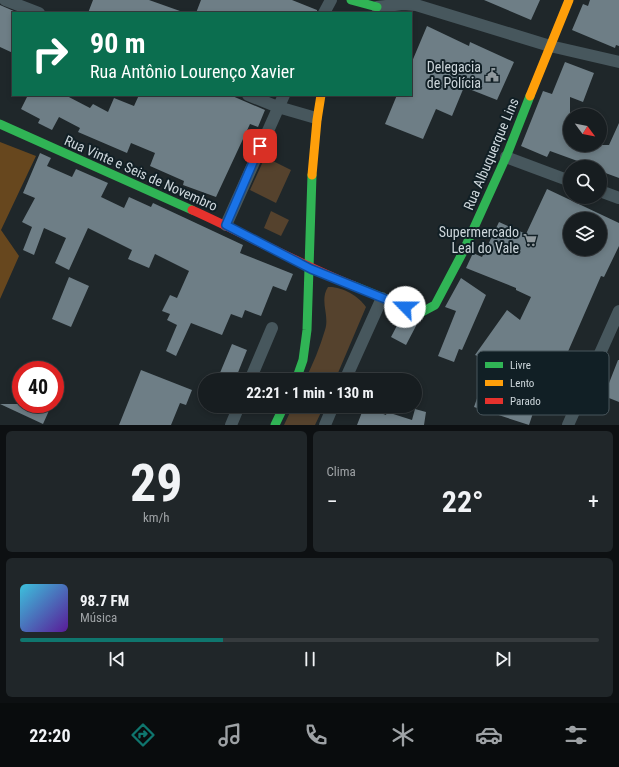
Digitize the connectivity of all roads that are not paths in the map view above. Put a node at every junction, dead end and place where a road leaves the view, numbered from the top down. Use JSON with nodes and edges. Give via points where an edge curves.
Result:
{"nodes":[{"id":1,"x":5,"y":0,"type":"edge"},
{"id":2,"x":331,"y":0,"type":"edge"},
{"id":3,"x":351,"y":0,"type":"edge"},
{"id":4,"x":569,"y":0,"type":"edge"},
{"id":5,"x":374,"y":7,"type":"edge"},
{"id":6,"x":36,"y":12,"type":"edge"},
{"id":7,"x":325,"y":12,"type":"edge"},
{"id":8,"x":550,"y":46,"type":"junction"},
{"id":9,"x":619,"y":62,"type":"edge"},
{"id":10,"x":250,"y":96,"type":"edge"},
{"id":11,"x":284,"y":96,"type":"edge"},
{"id":12,"x":321,"y":96,"type":"edge"},
{"id":13,"x":278,"y":107,"type":"junction"},
{"id":14,"x":316,"y":118,"type":"junction"},
{"id":15,"x":0,"y":124,"type":"edge"},
{"id":16,"x":506,"y":157,"type":"junction"},
{"id":17,"x":563,"y":178,"type":"edge"},
{"id":18,"x":607,"y":194,"type":"edge"},
{"id":19,"x":619,"y":198,"type":"edge"},
{"id":20,"x":226,"y":225,"type":"junction"},
{"id":21,"x":311,"y":269,"type":"junction"},
{"id":22,"x":382,"y":298,"type":"junction"},
{"id":23,"x":619,"y":311,"type":"edge"},
{"id":24,"x":425,"y":312,"type":"joint"},
{"id":25,"x":272,"y":328,"type":"dead end"},
{"id":26,"x":601,"y":351,"type":"edge"},
{"id":27,"x":253,"y":373,"type":"edge"},
{"id":28,"x":299,"y":373,"type":"edge"},
{"id":29,"x":348,"y":373,"type":"edge"},
{"id":30,"x":236,"y":413,"type":"edge"},
{"id":31,"x":281,"y":413,"type":"edge"},
{"id":32,"x":330,"y":413,"type":"edge"},
{"id":33,"x":572,"y":415,"type":"edge"},
{"id":34,"x":231,"y":425,"type":"edge"},
{"id":35,"x":275,"y":425,"type":"edge"},
{"id":36,"x":325,"y":425,"type":"edge"},
{"id":37,"x":568,"y":425,"type":"edge"}],
"edges":[{"from":1,"to":6,"type":"street"},
{"from":2,"to":7,"type":"street"},
{"from":3,"to":5,"type":"street"},
{"from":4,"to":8,"type":"street","name":"Rua Albuquerque Lins"},
{"from":5,"to":8,"type":"street","via":[[416,5]]},
{"from":8,"to":9,"type":"street"},
{"from":8,"to":16,"type":"street","name":"Rua Albuquerque Lins"},
{"from":10,"to":13,"type":"street"},
{"from":11,"to":13,"type":"street"},
{"from":12,"to":14,"type":"street"},
{"from":13,"to":14,"type":"street"},
{"from":13,"to":20,"type":"street"},
{"from":14,"to":21,"type":"street"},
{"from":15,"to":20,"type":"street","name":"Rua Vinte e Seis de Novembro"},
{"from":16,"to":17,"type":"street"},
{"from":16,"to":24,"type":"street","name":"Rua Albuquerque Lins","via":[[463,252],[435,306]]},
{"from":18,"to":19,"type":"street"},
{"from":20,"to":21,"type":"street","name":"Rua Vinte e Seis de Novembro"},
{"from":21,"to":22,"type":"street","name":"Rua Vinte e Seis de Novembro"},
{"from":21,"to":28,"type":"street","via":[[308,327]]},
{"from":22,"to":24,"type":"street","name":"Rua Vinte e Seis de Novembro","via":[[416,312]]},
{"from":22,"to":29,"type":"street"},
{"from":23,"to":26,"type":"street"},
{"from":25,"to":27,"type":"street"},
{"from":30,"to":34,"type":"street"},
{"from":31,"to":35,"type":"street"},
{"from":32,"to":36,"type":"street"},
{"from":33,"to":37,"type":"street"}]}
